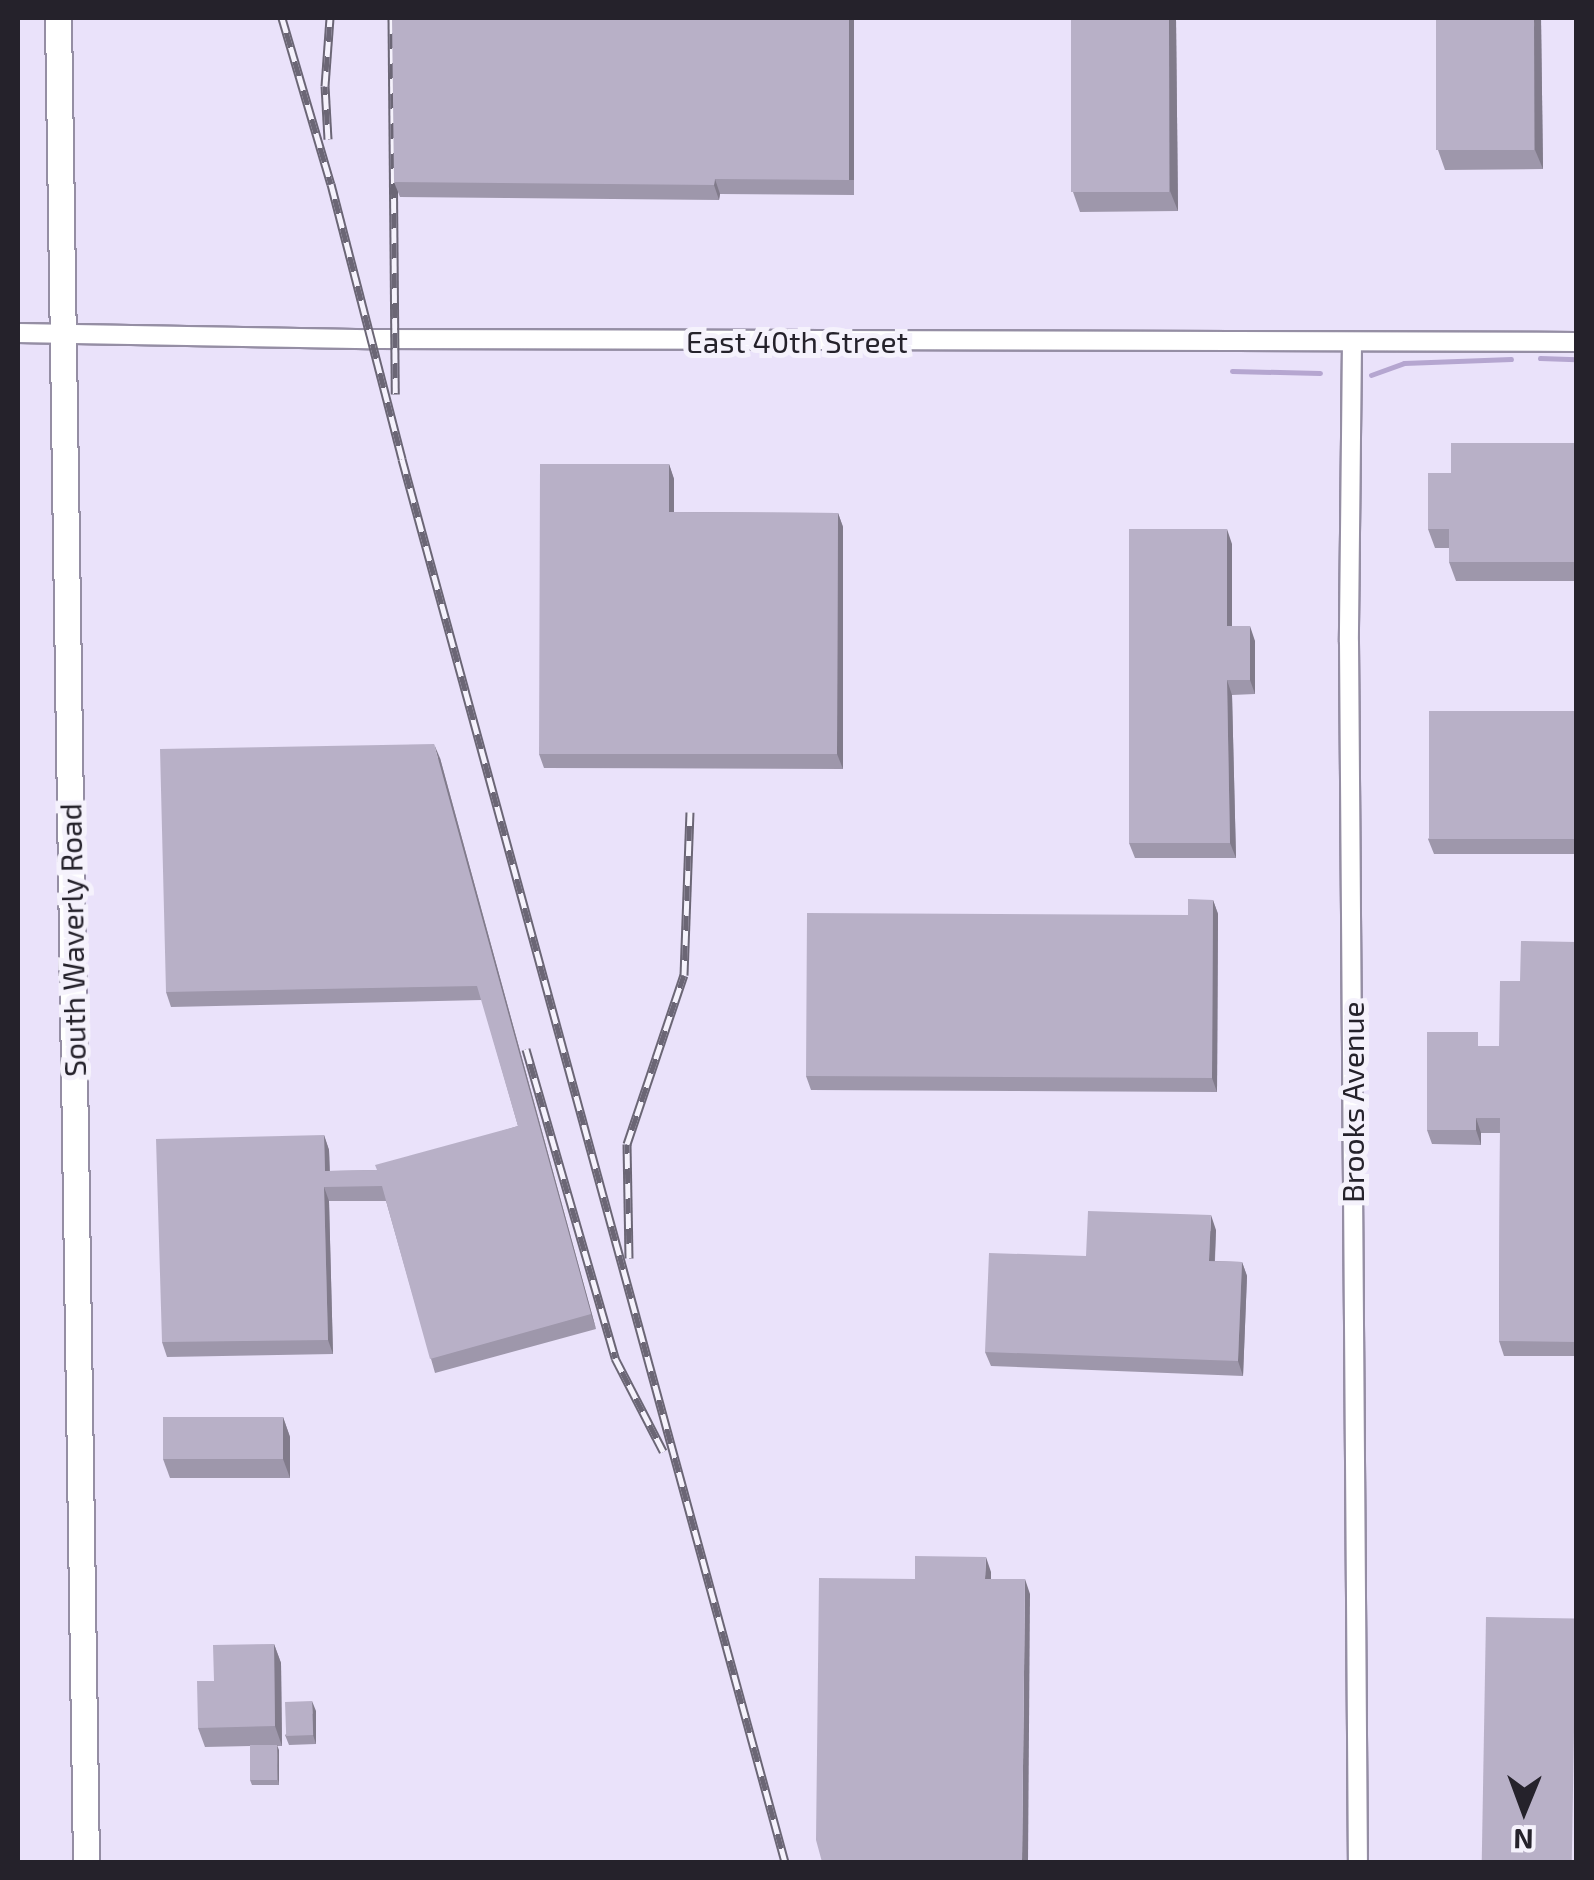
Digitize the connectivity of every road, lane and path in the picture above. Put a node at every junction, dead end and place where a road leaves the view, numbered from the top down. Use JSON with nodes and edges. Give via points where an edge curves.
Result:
{"nodes":[{"id":1,"x":58,"y":18,"type":"edge"},
{"id":2,"x":18,"y":332,"type":"edge"},
{"id":3,"x":62,"y":334,"type":"junction"},
{"id":4,"x":1352,"y":342,"type":"junction"},
{"id":5,"x":1576,"y":342,"type":"edge"},
{"id":6,"x":86,"y":1862,"type":"edge"},
{"id":7,"x":1358,"y":1862,"type":"edge"}],
"edges":[{"from":1,"to":3,"type":"main road","name":"South Waverly Road"},
{"from":2,"to":3,"type":"street","name":"East 40th Street"},
{"from":3,"to":4,"type":"street","name":"East 40th Street"},
{"from":3,"to":6,"type":"main road","name":"South Waverly Road"},
{"from":4,"to":5,"type":"street","name":"East 40th Street"},
{"from":4,"to":7,"type":"street","name":"Brooks Avenue"}]}
